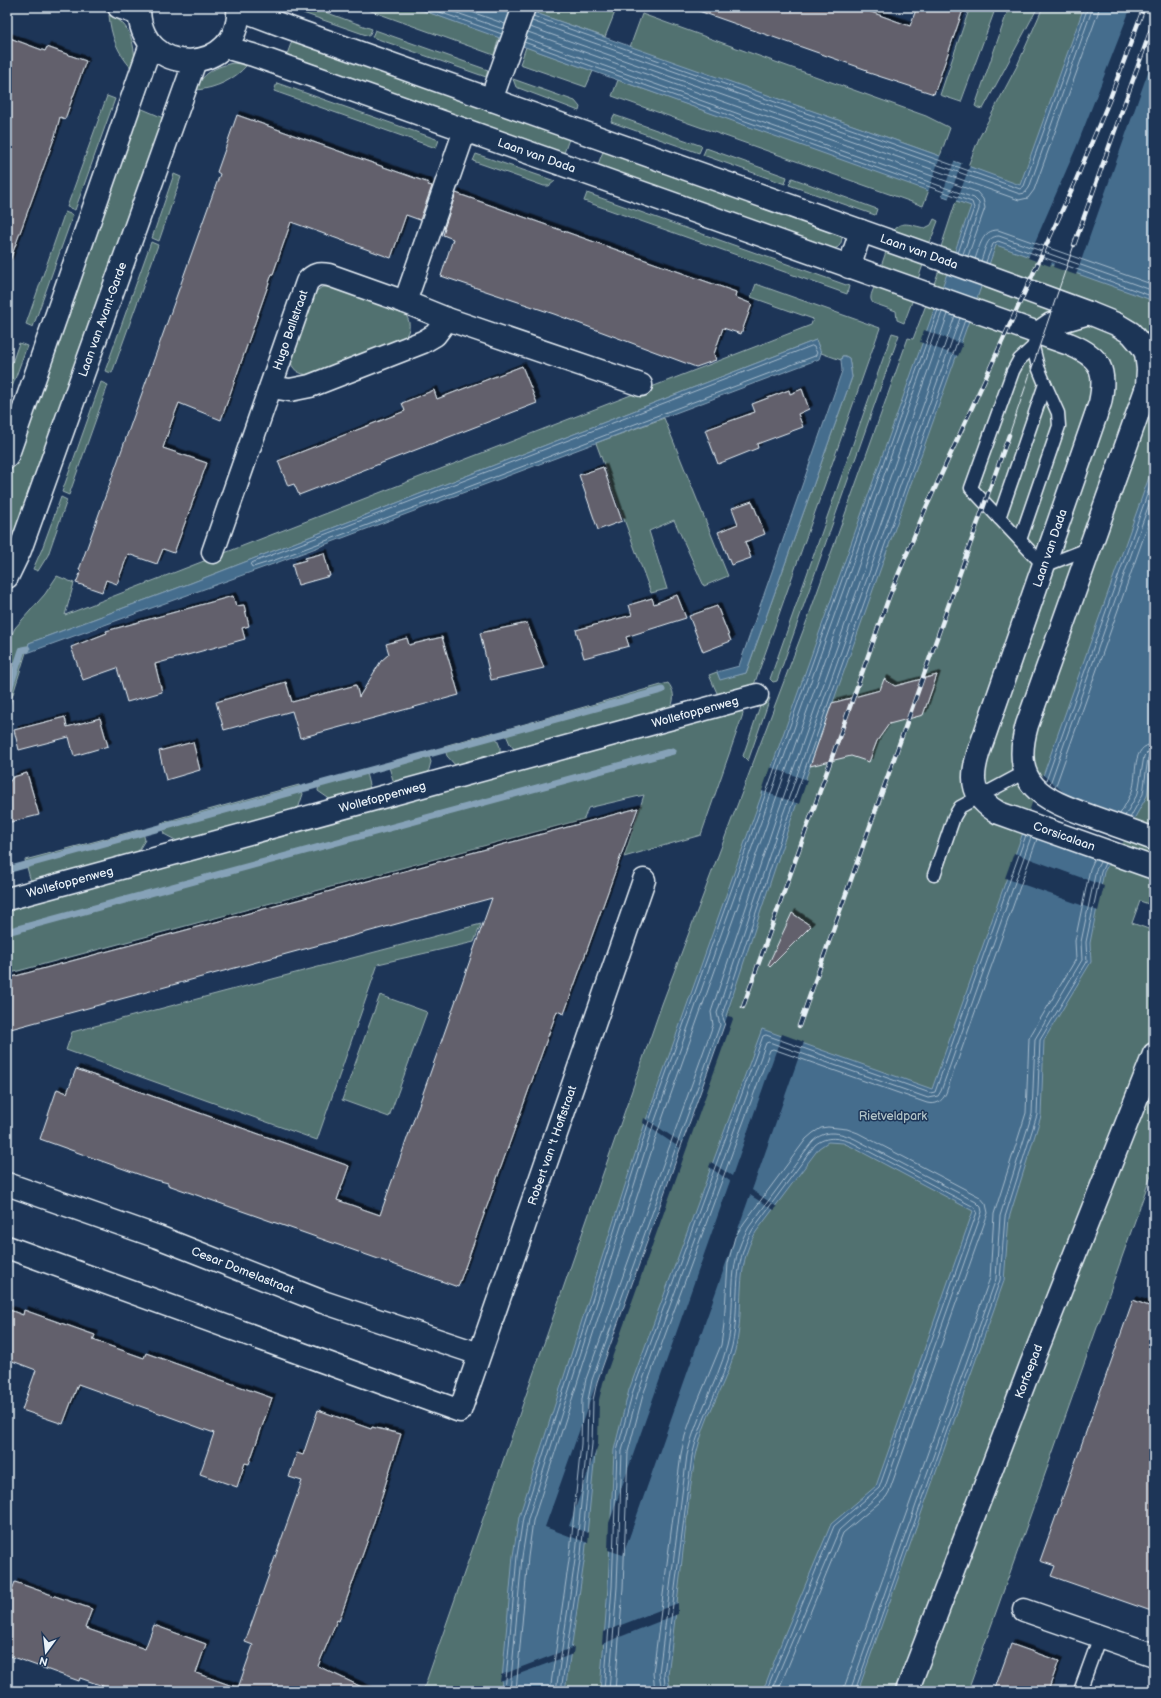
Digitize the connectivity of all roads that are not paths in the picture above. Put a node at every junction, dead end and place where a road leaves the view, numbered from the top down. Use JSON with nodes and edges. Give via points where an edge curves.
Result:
{"nodes":[{"id":1,"x":119,"y":7,"type":"edge"},
{"id":2,"x":524,"y":7,"type":"edge"},
{"id":3,"x":238,"y":8,"type":"edge"},
{"id":4,"x":139,"y":11,"type":"edge"},
{"id":5,"x":151,"y":44,"type":"junction"},
{"id":6,"x":224,"y":47,"type":"junction"},
{"id":7,"x":195,"y":61,"type":"junction"},
{"id":8,"x":491,"y":100,"type":"junction"},
{"id":9,"x":465,"y":130,"type":"junction"},
{"id":10,"x":861,"y":231,"type":"junction"},
{"id":11,"x":849,"y":267,"type":"junction"},
{"id":12,"x":405,"y":302,"type":"junction"},
{"id":13,"x":1089,"y":313,"type":"junction"},
{"id":14,"x":447,"y":319,"type":"junction"},
{"id":15,"x":1036,"y":340,"type":"junction"},
{"id":16,"x":641,"y":384,"type":"dead end"},
{"id":17,"x":1045,"y":384,"type":"junction"},
{"id":18,"x":271,"y":387,"type":"junction"},
{"id":19,"x":7,"y":457,"type":"edge"},
{"id":20,"x":999,"y":518,"type":"junction"},
{"id":21,"x":1020,"y":540,"type":"junction"},
{"id":22,"x":1090,"y":548,"type":"junction"},
{"id":23,"x":213,"y":552,"type":"dead end"},
{"id":24,"x":1044,"y":566,"type":"junction"},
{"id":25,"x":7,"y":578,"type":"edge"},
{"id":26,"x":757,"y":695,"type":"dead end"},
{"id":27,"x":1025,"y":772,"type":"junction"},
{"id":28,"x":979,"y":796,"type":"junction"},
{"id":29,"x":1149,"y":837,"type":"edge"},
{"id":30,"x":1145,"y":865,"type":"edge"},
{"id":31,"x":934,"y":875,"type":"dead end"},
{"id":32,"x":644,"y":880,"type":"dead end"},
{"id":33,"x":7,"y":899,"type":"edge"},
{"id":34,"x":1154,"y":1054,"type":"edge"},
{"id":35,"x":7,"y":1184,"type":"edge"},
{"id":36,"x":7,"y":1247,"type":"edge"},
{"id":37,"x":479,"y":1354,"type":"junction"},
{"id":38,"x":1024,"y":1610,"type":"dead end"},
{"id":39,"x":1100,"y":1636,"type":"junction"},
{"id":40,"x":1154,"y":1655,"type":"edge"},
{"id":41,"x":907,"y":1691,"type":"edge"},
{"id":42,"x":1080,"y":1691,"type":"edge"}],
"edges":[{"from":1,"to":4,"type":"street"},
{"from":2,"to":8,"type":"street"},
{"from":3,"to":6,"type":"street","via":[[235,30]]},
{"from":3,"to":8,"type":"street","name":"Laan van Dada"},
{"from":4,"to":5,"type":"street","via":[[142,30]]},
{"from":5,"to":7,"type":"street","via":[[171,58]]},
{"from":5,"to":19,"type":"street"},
{"from":6,"to":7,"type":"street","via":[[208,58]]},
{"from":6,"to":9,"type":"street","name":"Laan van Dada","via":[[254,55]]},
{"from":7,"to":25,"type":"street","name":"Laan van Avant-Garde","via":[[20,550]]},
{"from":8,"to":10,"type":"street","name":"Laan van Dada"},
{"from":9,"to":11,"type":"street","name":"Laan van Dada"},
{"from":9,"to":12,"type":"street"},
{"from":10,"to":11,"type":"street"},
{"from":10,"to":13,"type":"street","name":"Laan van Dada"},
{"from":11,"to":15,"type":"street","name":"Laan van Dada","via":[[976,311]]},
{"from":12,"to":14,"type":"street","name":"Hugo Ballstraat"},
{"from":12,"to":18,"type":"street","name":"Hugo Ballstraat","via":[[330,275],[320,273],[312,276],[307,282]]},
{"from":13,"to":15,"type":"street","via":[[1051,324]]},
{"from":13,"to":22,"type":"street","name":"Laan van Dada","via":[[1131,333],[1146,353],[1148,369],[1143,401]]},
{"from":14,"to":16,"type":"street","name":"Hugo Ballstraat"},
{"from":14,"to":18,"type":"street","name":"Hugo Ballstraat","via":[[435,335],[423,342],[310,386],[290,390]]},
{"from":15,"to":17,"type":"lane","via":[[1038,367]]},
{"from":15,"to":20,"type":"lane","via":[[1013,371],[971,488]]},
{"from":15,"to":24,"type":"street","name":"Laan van Dada","via":[[1078,348],[1092,356],[1101,369],[1104,384],[1100,403]]},
{"from":17,"to":20,"type":"lane"},
{"from":17,"to":21,"type":"lane","via":[[1056,406],[1059,426]]},
{"from":18,"to":23,"type":"street","name":"Hugo Ballstraat"},
{"from":20,"to":21,"type":"lane"},
{"from":21,"to":24,"type":"lane"},
{"from":22,"to":24,"type":"lane"},
{"from":22,"to":27,"type":"street","name":"Laan van Dada","via":[[1024,735],[1022,755]]},
{"from":24,"to":28,"type":"street","name":"Laan van Dada","via":[[975,764],[973,781]]},
{"from":26,"to":33,"type":"street","name":"Wollefoppenweg"},
{"from":27,"to":28,"type":"lane"},
{"from":27,"to":29,"type":"street","via":[[1037,790],[1056,803]]},
{"from":28,"to":30,"type":"street","name":"Corsicalaan","via":[[990,808],[1025,823]]},
{"from":28,"to":31,"type":"lane","via":[[958,810]]},
{"from":32,"to":37,"type":"street","name":"Robert van 't Hoffstraat"},
{"from":34,"to":41,"type":"street","name":"Korfoepad","via":[[1031,1365]]},
{"from":35,"to":37,"type":"street","name":"Cesar Domelastraat","via":[[158,1237],[323,1302]]},
{"from":36,"to":37,"type":"street","name":"Robert van 't Hoffstraat","via":[[460,1411]]},
{"from":38,"to":39,"type":"street"},
{"from":39,"to":40,"type":"street"},
{"from":39,"to":42,"type":"lane"}]}
